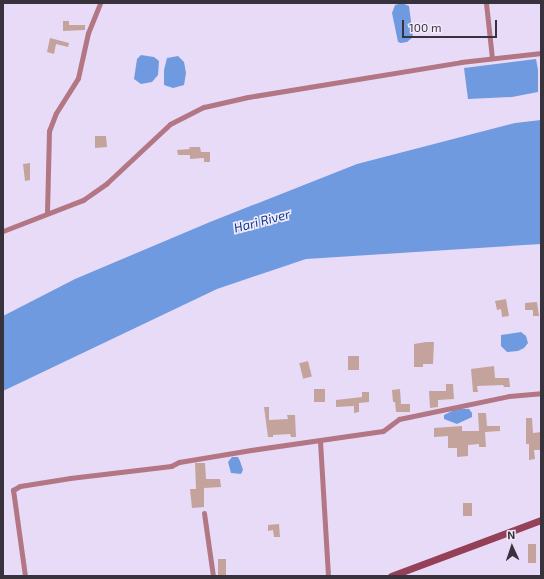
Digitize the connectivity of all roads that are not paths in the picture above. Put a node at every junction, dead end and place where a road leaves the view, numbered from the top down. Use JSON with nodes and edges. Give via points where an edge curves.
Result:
{"nodes":[{"id":1,"x":100,"y":3,"type":"edge"},
{"id":2,"x":486,"y":3,"type":"edge"},
{"id":3,"x":541,"y":53,"type":"edge"},
{"id":4,"x":492,"y":58,"type":"junction"},
{"id":5,"x":47,"y":213,"type":"junction"},
{"id":6,"x":3,"y":231,"type":"edge"},
{"id":7,"x":541,"y":393,"type":"edge"},
{"id":8,"x":320,"y":441,"type":"junction"},
{"id":9,"x":204,"y":513,"type":"dead end"},
{"id":10,"x":541,"y":520,"type":"edge"},
{"id":11,"x":25,"y":576,"type":"edge"},
{"id":12,"x":213,"y":576,"type":"edge"},
{"id":13,"x":328,"y":576,"type":"edge"},
{"id":14,"x":391,"y":576,"type":"edge"}],
"edges":[{"from":1,"to":5,"type":"street","via":[[88,33],[78,78],[56,113],[49,131]]},
{"from":2,"to":4,"type":"street"},
{"from":3,"to":4,"type":"street"},
{"from":4,"to":5,"type":"street","via":[[248,97],[204,107],[170,124],[107,183],[83,200]]},
{"from":5,"to":6,"type":"street"},
{"from":7,"to":8,"type":"street","via":[[509,396],[449,408],[399,419],[383,431]]},
{"from":8,"to":11,"type":"street","via":[[179,462],[171,466],[20,486],[13,490]]},
{"from":8,"to":13,"type":"street"},
{"from":9,"to":12,"type":"street"},
{"from":10,"to":14,"type":"main road"}]}
